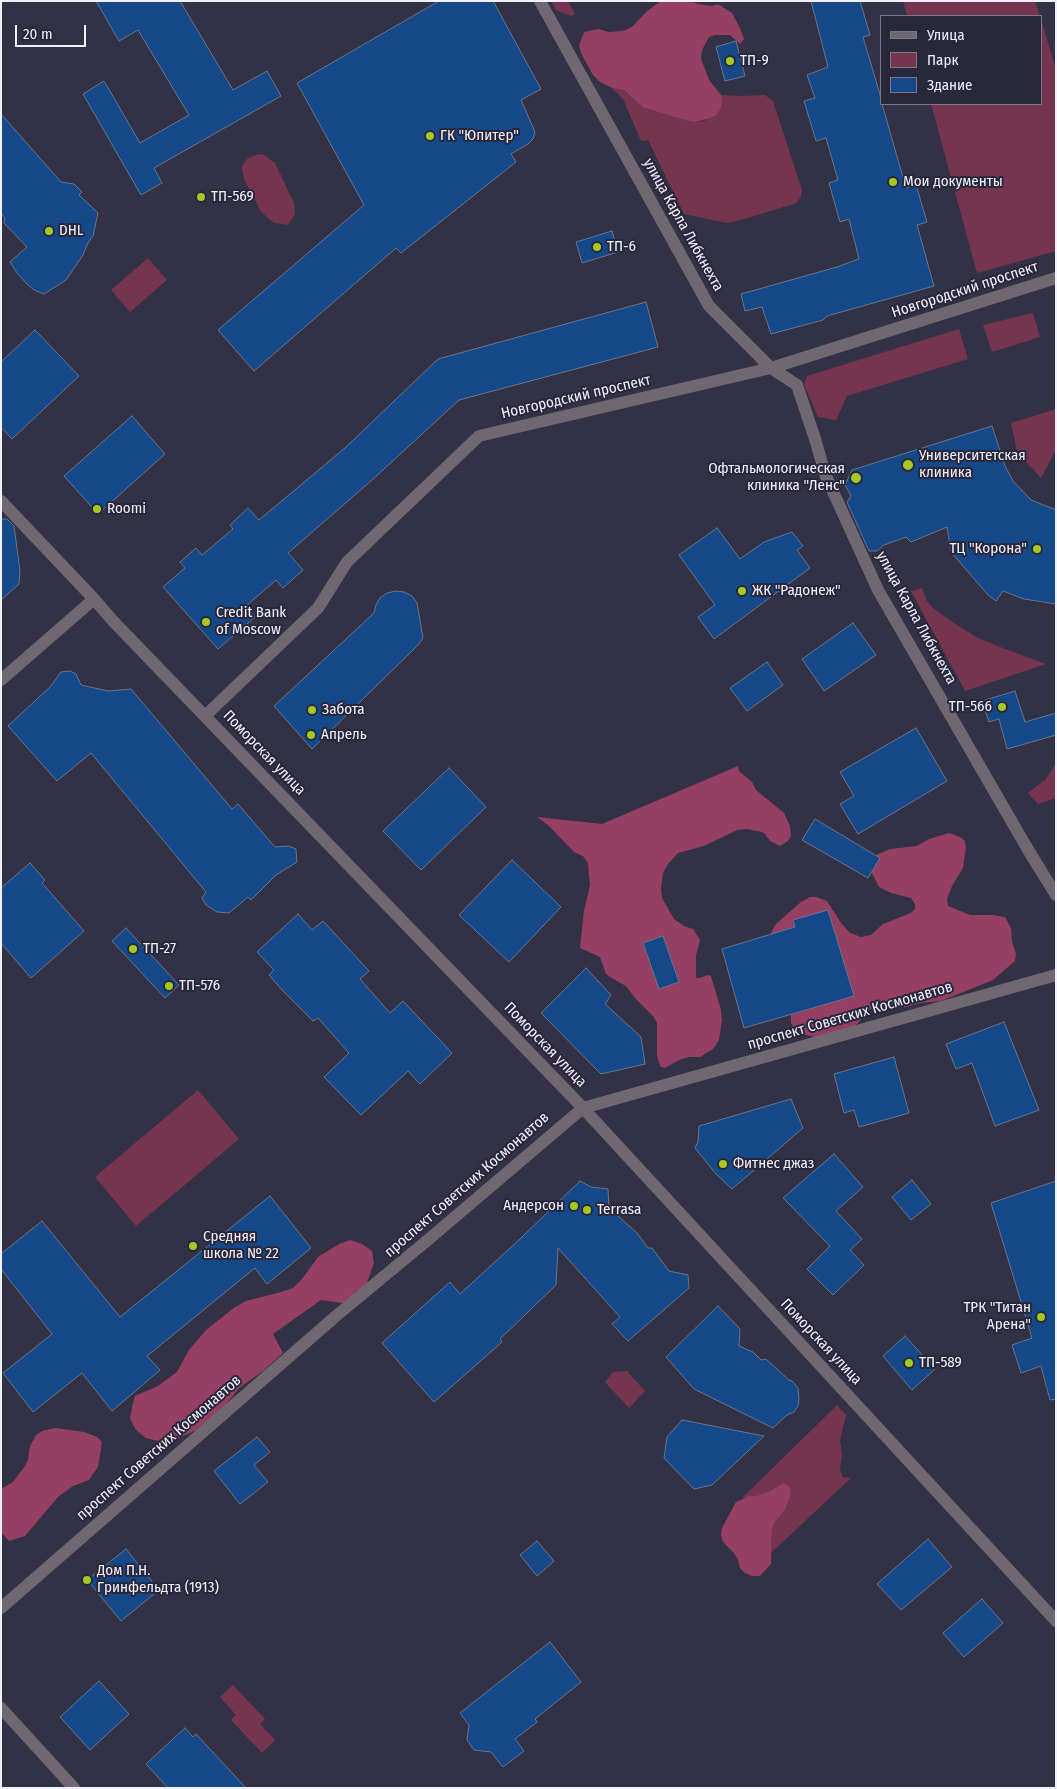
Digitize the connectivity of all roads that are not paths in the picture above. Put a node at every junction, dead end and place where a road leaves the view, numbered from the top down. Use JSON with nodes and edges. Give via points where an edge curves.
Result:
{"nodes":[{"id":1,"x":540,"y":1,"type":"edge"},
{"id":2,"x":1056,"y":278,"type":"edge"},
{"id":3,"x":771,"y":368,"type":"junction"},
{"id":4,"x":1,"y":501,"type":"edge"},
{"id":5,"x":94,"y":598,"type":"junction"},
{"id":6,"x":1,"y":680,"type":"edge"},
{"id":7,"x":206,"y":715,"type":"junction"},
{"id":8,"x":1056,"y":895,"type":"edge"},
{"id":9,"x":1056,"y":975,"type":"edge"},
{"id":10,"x":583,"y":1108,"type":"junction"},
{"id":11,"x":1,"y":1608,"type":"edge"},
{"id":12,"x":1056,"y":1621,"type":"edge"},
{"id":13,"x":1,"y":1708,"type":"edge"},
{"id":14,"x":74,"y":1788,"type":"edge"}],
"edges":[{"from":1,"to":3,"type":"street","name":"улица Карла Либкнехта","via":[[709,306]]},
{"from":2,"to":3,"type":"street","name":"Новгородский проспект"},
{"from":3,"to":7,"type":"street","name":"Новгородский проспект","via":[[479,436],[347,562],[318,608]]},
{"from":3,"to":8,"type":"street","name":"улица Карла Либкнехта","via":[[797,385],[825,474],[878,590]]},
{"from":4,"to":5,"type":"street","name":"Поморская улица"},
{"from":5,"to":6,"type":"street"},
{"from":5,"to":7,"type":"street","name":"Поморская улица"},
{"from":7,"to":10,"type":"street","name":"Поморская улица"},
{"from":9,"to":10,"type":"street","name":"проспект Советских Космонавтов"},
{"from":10,"to":11,"type":"street","name":"проспект Советских Космонавтов","via":[[336,1316]]},
{"from":10,"to":12,"type":"street","name":"Поморская улица"},
{"from":13,"to":14,"type":"street"}]}
